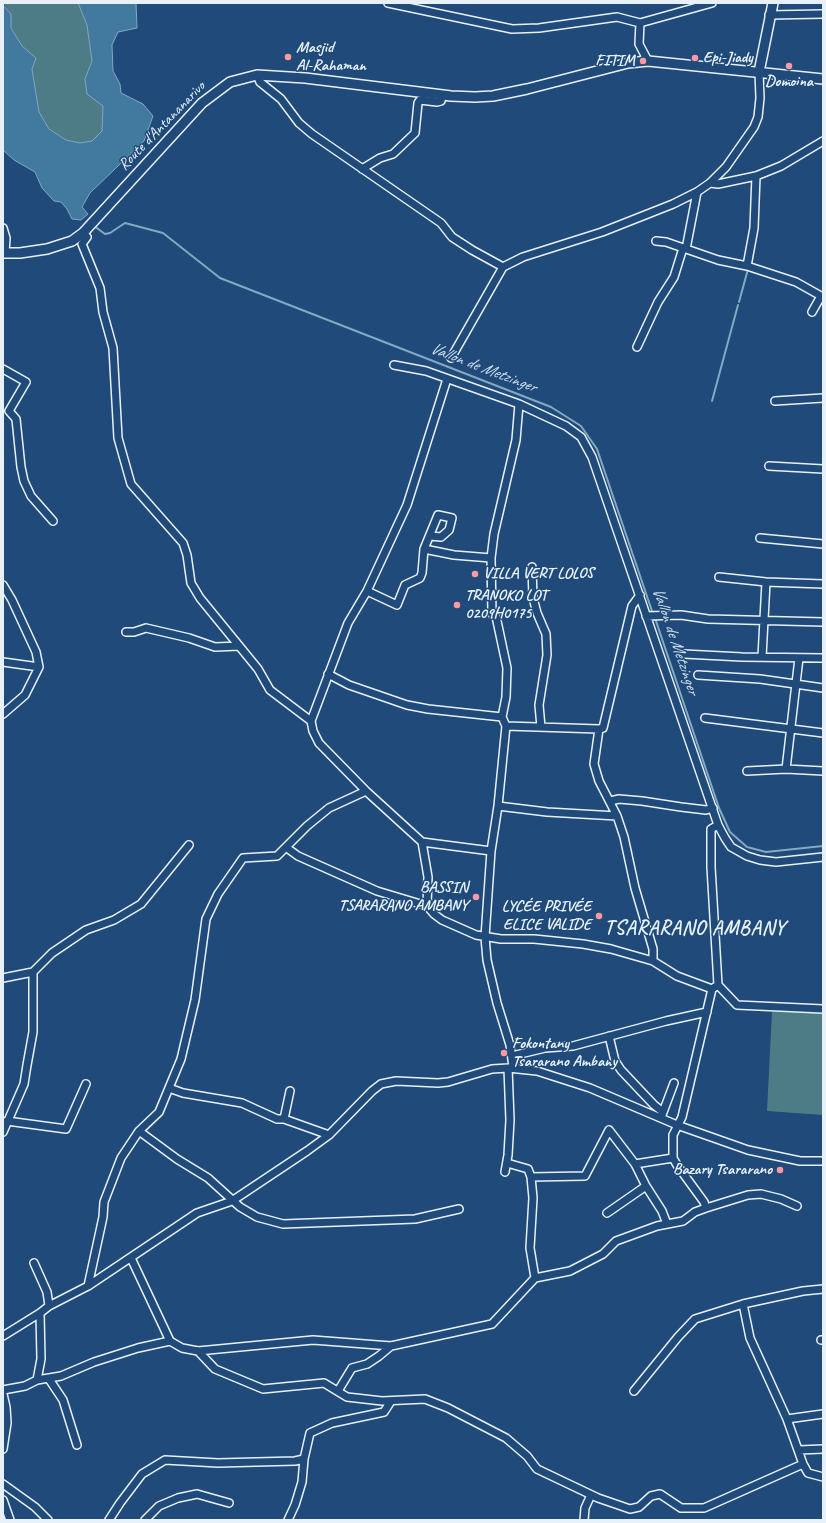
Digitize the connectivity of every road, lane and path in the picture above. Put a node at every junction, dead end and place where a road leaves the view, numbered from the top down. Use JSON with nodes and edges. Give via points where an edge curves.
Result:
{"nodes":[{"id":1,"x":388,"y":3,"type":"edge"},
{"id":2,"x":712,"y":3,"type":"edge"},
{"id":3,"x":772,"y":3,"type":"edge"},
{"id":4,"x":823,"y":14,"type":"edge"},
{"id":5,"x":769,"y":16,"type":"junction"},
{"id":6,"x":640,"y":23,"type":"junction"},
{"id":7,"x":648,"y":61,"type":"junction"},
{"id":8,"x":759,"y":72,"type":"junction"},
{"id":9,"x":257,"y":75,"type":"junction"},
{"id":10,"x":823,"y":79,"type":"edge"},
{"id":11,"x":442,"y":95,"type":"junction"},
{"id":12,"x":823,"y":141,"type":"edge"},
{"id":13,"x":362,"y":170,"type":"junction"},
{"id":14,"x":756,"y":176,"type":"junction"},
{"id":15,"x":710,"y":183,"type":"junction"},
{"id":16,"x":698,"y":192,"type":"junction"},
{"id":17,"x":3,"y":228,"type":"edge"},
{"id":18,"x":84,"y":232,"type":"junction"},
{"id":19,"x":656,"y":241,"type":"dead end"},
{"id":20,"x":684,"y":248,"type":"junction"},
{"id":21,"x":4,"y":253,"type":"edge"},
{"id":22,"x":747,"y":266,"type":"junction"},
{"id":23,"x":503,"y":267,"type":"junction"},
{"id":24,"x":812,"y":312,"type":"dead end"},
{"id":25,"x":637,"y":347,"type":"dead end"},
{"id":26,"x":451,"y":358,"type":"dead end"},
{"id":27,"x":394,"y":364,"type":"dead end"},
{"id":28,"x":3,"y":369,"type":"edge"},
{"id":29,"x":447,"y":379,"type":"junction"},
{"id":30,"x":823,"y":398,"type":"edge"},
{"id":31,"x":775,"y":401,"type":"dead end"},
{"id":32,"x":519,"y":404,"type":"junction"},
{"id":33,"x":769,"y":466,"type":"dead end"},
{"id":34,"x":823,"y":469,"type":"edge"},
{"id":35,"x":53,"y":521,"type":"dead end"},
{"id":36,"x":430,"y":536,"type":"dead end"},
{"id":37,"x":760,"y":538,"type":"dead end"},
{"id":38,"x":823,"y":544,"type":"edge"},
{"id":39,"x":424,"y":549,"type":"junction"},
{"id":40,"x":491,"y":558,"type":"junction"},
{"id":41,"x":532,"y":567,"type":"dead end"},
{"id":42,"x":719,"y":577,"type":"dead end"},
{"id":43,"x":766,"y":582,"type":"junction"},
{"id":44,"x":823,"y":584,"type":"edge"},
{"id":45,"x":3,"y":585,"type":"edge"},
{"id":46,"x":367,"y":591,"type":"junction"},
{"id":47,"x":640,"y":595,"type":"junction"},
{"id":48,"x":646,"y":616,"type":"junction"},
{"id":49,"x":764,"y":621,"type":"junction"},
{"id":50,"x":823,"y":622,"type":"edge"},
{"id":51,"x":126,"y":632,"type":"dead end"},
{"id":52,"x":239,"y":646,"type":"junction"},
{"id":53,"x":684,"y":654,"type":"dead end"},
{"id":54,"x":762,"y":657,"type":"junction"},
{"id":55,"x":799,"y":658,"type":"junction"},
{"id":56,"x":823,"y":658,"type":"edge"},
{"id":57,"x":3,"y":662,"type":"edge"},
{"id":58,"x":39,"y":667,"type":"junction"},
{"id":59,"x":328,"y":674,"type":"junction"},
{"id":60,"x":698,"y":675,"type":"dead end"},
{"id":61,"x":795,"y":683,"type":"junction"},
{"id":62,"x":823,"y":688,"type":"edge"},
{"id":63,"x":3,"y":714,"type":"edge"},
{"id":64,"x":502,"y":717,"type":"junction"},
{"id":65,"x":705,"y":718,"type":"dead end"},
{"id":66,"x":311,"y":721,"type":"junction"},
{"id":67,"x":506,"y":726,"type":"junction"},
{"id":68,"x":541,"y":727,"type":"junction"},
{"id":69,"x":599,"y":729,"type":"junction"},
{"id":70,"x":790,"y":730,"type":"junction"},
{"id":71,"x":823,"y":733,"type":"edge"},
{"id":72,"x":786,"y":769,"type":"junction"},
{"id":73,"x":747,"y":771,"type":"dead end"},
{"id":74,"x":823,"y":771,"type":"edge"},
{"id":75,"x":366,"y":791,"type":"junction"},
{"id":76,"x":610,"y":801,"type":"junction"},
{"id":77,"x":498,"y":806,"type":"junction"},
{"id":78,"x":713,"y":808,"type":"junction"},
{"id":79,"x":617,"y":816,"type":"junction"},
{"id":80,"x":718,"y":825,"type":"junction"},
{"id":81,"x":422,"y":842,"type":"junction"},
{"id":82,"x":189,"y":845,"type":"dead end"},
{"id":83,"x":287,"y":848,"type":"junction"},
{"id":84,"x":491,"y":851,"type":"junction"},
{"id":85,"x":823,"y":857,"type":"edge"},
{"id":86,"x":427,"y":906,"type":"junction"},
{"id":87,"x":485,"y":937,"type":"junction"},
{"id":88,"x":653,"y":961,"type":"junction"},
{"id":89,"x":32,"y":972,"type":"junction"},
{"id":90,"x":3,"y":978,"type":"edge"},
{"id":91,"x":715,"y":987,"type":"junction"},
{"id":92,"x":823,"y":1009,"type":"edge"},
{"id":93,"x":707,"y":1012,"type":"junction"},
{"id":94,"x":609,"y":1036,"type":"junction"},
{"id":95,"x":512,"y":1056,"type":"junction"},
{"id":96,"x":511,"y":1068,"type":"junction"},
{"id":97,"x":86,"y":1084,"type":"dead end"},
{"id":98,"x":674,"y":1084,"type":"dead end"},
{"id":99,"x":169,"y":1088,"type":"junction"},
{"id":100,"x":290,"y":1091,"type":"dead end"},
{"id":101,"x":662,"y":1115,"type":"junction"},
{"id":102,"x":284,"y":1119,"type":"junction"},
{"id":103,"x":7,"y":1121,"type":"junction"},
{"id":104,"x":677,"y":1125,"type":"junction"},
{"id":105,"x":139,"y":1131,"type":"junction"},
{"id":106,"x":3,"y":1132,"type":"edge"},
{"id":107,"x":328,"y":1135,"type":"junction"},
{"id":108,"x":673,"y":1158,"type":"junction"},
{"id":109,"x":823,"y":1161,"type":"edge"},
{"id":110,"x":507,"y":1163,"type":"junction"},
{"id":111,"x":635,"y":1164,"type":"junction"},
{"id":112,"x":505,"y":1172,"type":"dead end"},
{"id":113,"x":531,"y":1177,"type":"junction"},
{"id":114,"x":646,"y":1186,"type":"junction"},
{"id":115,"x":232,"y":1201,"type":"junction"},
{"id":116,"x":797,"y":1206,"type":"dead end"},
{"id":117,"x":706,"y":1208,"type":"junction"},
{"id":118,"x":459,"y":1210,"type":"dead end"},
{"id":119,"x":607,"y":1213,"type":"dead end"},
{"id":120,"x":667,"y":1224,"type":"junction"},
{"id":121,"x":131,"y":1258,"type":"junction"},
{"id":122,"x":34,"y":1263,"type":"dead end"},
{"id":123,"x":535,"y":1278,"type":"junction"},
{"id":124,"x":88,"y":1286,"type":"junction"},
{"id":125,"x":823,"y":1289,"type":"edge"},
{"id":126,"x":743,"y":1304,"type":"junction"},
{"id":127,"x":49,"y":1306,"type":"junction"},
{"id":128,"x":40,"y":1313,"type":"junction"},
{"id":129,"x":3,"y":1336,"type":"edge"},
{"id":130,"x":170,"y":1341,"type":"junction"},
{"id":131,"x":391,"y":1346,"type":"junction"},
{"id":132,"x":198,"y":1351,"type":"junction"},
{"id":133,"x":49,"y":1379,"type":"junction"},
{"id":134,"x":37,"y":1380,"type":"junction"},
{"id":135,"x":3,"y":1390,"type":"edge"},
{"id":136,"x":338,"y":1391,"type":"junction"},
{"id":137,"x":634,"y":1391,"type":"dead end"},
{"id":138,"x":3,"y":1394,"type":"edge"},
{"id":139,"x":391,"y":1401,"type":"junction"},
{"id":140,"x":823,"y":1414,"type":"edge"},
{"id":141,"x":787,"y":1419,"type":"junction"},
{"id":142,"x":77,"y":1445,"type":"dead end"},
{"id":143,"x":3,"y":1449,"type":"edge"},
{"id":144,"x":823,"y":1449,"type":"edge"},
{"id":145,"x":799,"y":1450,"type":"junction"},
{"id":146,"x":304,"y":1459,"type":"junction"},
{"id":147,"x":803,"y":1464,"type":"junction"},
{"id":148,"x":823,"y":1477,"type":"edge"},
{"id":149,"x":3,"y":1484,"type":"edge"},
{"id":150,"x":591,"y":1495,"type":"junction"},
{"id":151,"x":3,"y":1500,"type":"edge"},
{"id":152,"x":229,"y":1503,"type":"dead end"},
{"id":153,"x":10,"y":1520,"type":"edge"},
{"id":154,"x":48,"y":1520,"type":"edge"},
{"id":155,"x":109,"y":1520,"type":"edge"},
{"id":156,"x":144,"y":1520,"type":"edge"},
{"id":157,"x":288,"y":1520,"type":"edge"},
{"id":158,"x":584,"y":1520,"type":"edge"}],
"edges":[{"from":1,"to":6,"type":"street","via":[[512,30],[617,17]]},
{"from":2,"to":6,"type":"street"},
{"from":3,"to":5,"type":"main road"},
{"from":4,"to":5,"type":"street"},
{"from":5,"to":8,"type":"main road"},
{"from":6,"to":7,"type":"street","via":[[639,44]]},
{"from":7,"to":8,"type":"main road","name":"Route d'Antananarivo"},
{"from":7,"to":11,"type":"main road","name":"Route d'Antananarivo","via":[[628,63],[493,96]]},
{"from":8,"to":10,"type":"main road","name":"Route d'Antananarivo"},
{"from":8,"to":15,"type":"street","via":[[760,98],[754,127],[726,167]]},
{"from":9,"to":11,"type":"main road","name":"Route d'Antananarivo","via":[[305,78]]},
{"from":9,"to":13,"type":"street","via":[[260,82],[281,99],[299,123]]},
{"from":9,"to":18,"type":"main road","name":"Route d'Antananarivo","via":[[230,82],[202,103]]},
{"from":11,"to":13,"type":"street","via":[[441,101],[437,102],[420,100],[414,133],[393,154],[380,158]]},
{"from":12,"to":14,"type":"street","via":[[781,166]]},
{"from":13,"to":23,"type":"street","via":[[441,223],[457,240]]},
{"from":14,"to":15,"type":"street","via":[[718,184]]},
{"from":14,"to":22,"type":"street","via":[[754,228]]},
{"from":15,"to":16,"type":"street"},
{"from":16,"to":20,"type":"street"},
{"from":16,"to":23,"type":"street","via":[[640,218],[523,257]]},
{"from":17,"to":21,"type":"street","via":[[6,238]]},
{"from":18,"to":21,"type":"main road","name":"Route d'Antananarivo","via":[[72,241],[47,250]]},
{"from":18,"to":52,"type":"street","via":[[87,237],[82,244],[100,288],[103,312],[113,348],[118,438],[131,484],[183,543],[191,583]]},
{"from":19,"to":20,"type":"street"},
{"from":20,"to":22,"type":"street","via":[[718,260]]},
{"from":20,"to":25,"type":"street","via":[[674,277],[658,302]]},
{"from":22,"to":24,"type":"street","via":[[796,282],[821,296]]},
{"from":23,"to":26,"type":"street"},
{"from":27,"to":29,"type":"street"},
{"from":28,"to":35,"type":"street","via":[[26,382],[9,411],[16,419],[24,481],[31,496]]},
{"from":29,"to":32,"type":"street"},
{"from":29,"to":46,"type":"street","via":[[407,505]]},
{"from":30,"to":31,"type":"street"},
{"from":32,"to":40,"type":"street","via":[[516,440],[494,534]]},
{"from":32,"to":47,"type":"street","via":[[566,426],[581,437],[592,457]]},
{"from":33,"to":34,"type":"street"},
{"from":36,"to":39,"type":"street"},
{"from":37,"to":38,"type":"street"},
{"from":39,"to":40,"type":"street"},
{"from":39,"to":46,"type":"street","via":[[420,578],[405,585],[397,605]]},
{"from":40,"to":64,"type":"street","via":[[492,614],[497,621],[507,668]]},
{"from":41,"to":68,"type":"street","via":[[533,598],[546,634],[547,655],[539,706]]},
{"from":42,"to":43,"type":"street"},
{"from":43,"to":44,"type":"street"},
{"from":43,"to":49,"type":"street"},
{"from":45,"to":58,"type":"street","via":[[36,652]]},
{"from":46,"to":59,"type":"street","via":[[348,623]]},
{"from":47,"to":48,"type":"street"},
{"from":47,"to":69,"type":"street","via":[[632,606],[603,728]]},
{"from":48,"to":49,"type":"street","via":[[681,615],[708,620]]},
{"from":48,"to":78,"type":"street"},
{"from":49,"to":50,"type":"street"},
{"from":49,"to":54,"type":"street"},
{"from":51,"to":52,"type":"street","via":[[146,628],[215,647]]},
{"from":52,"to":66,"type":"street","via":[[258,669],[270,690]]},
{"from":53,"to":54,"type":"street"},
{"from":54,"to":55,"type":"street"},
{"from":55,"to":56,"type":"street"},
{"from":55,"to":61,"type":"street"},
{"from":57,"to":58,"type":"street"},
{"from":58,"to":63,"type":"street","via":[[25,695]]},
{"from":59,"to":64,"type":"street","via":[[349,686],[407,705]]},
{"from":59,"to":66,"type":"street"},
{"from":60,"to":61,"type":"street"},
{"from":61,"to":62,"type":"street"},
{"from":61,"to":70,"type":"street"},
{"from":64,"to":67,"type":"street"},
{"from":65,"to":70,"type":"street"},
{"from":66,"to":75,"type":"street","via":[[319,743]]},
{"from":67,"to":68,"type":"street"},
{"from":67,"to":77,"type":"street"},
{"from":68,"to":69,"type":"street"},
{"from":69,"to":76,"type":"street","via":[[594,764]]},
{"from":70,"to":71,"type":"street"},
{"from":70,"to":72,"type":"street"},
{"from":72,"to":73,"type":"street"},
{"from":72,"to":74,"type":"street"},
{"from":75,"to":81,"type":"street"},
{"from":75,"to":83,"type":"street","via":[[329,808],[307,826]]},
{"from":76,"to":78,"type":"street","via":[[619,799],[681,807]]},
{"from":76,"to":79,"type":"street"},
{"from":77,"to":79,"type":"street"},
{"from":77,"to":84,"type":"street"},
{"from":78,"to":80,"type":"street"},
{"from":79,"to":88,"type":"street","via":[[653,949]]},
{"from":80,"to":85,"type":"street","via":[[731,847],[760,860],[776,862]]},
{"from":80,"to":91,"type":"street","via":[[711,828]]},
{"from":81,"to":84,"type":"street"},
{"from":81,"to":86,"type":"street","via":[[428,877]]},
{"from":82,"to":89,"type":"street","via":[[141,904],[114,920],[86,930],[52,953]]},
{"from":83,"to":86,"type":"street","via":[[298,856],[377,891]]},
{"from":83,"to":99,"type":"street","via":[[277,856],[242,858],[218,894],[206,919],[191,1023],[181,1059]]},
{"from":84,"to":87,"type":"street"},
{"from":86,"to":87,"type":"street","via":[[442,920]]},
{"from":87,"to":88,"type":"street","via":[[583,944]]},
{"from":87,"to":95,"type":"street","via":[[495,996]]},
{"from":88,"to":91,"type":"street","via":[[677,976]]},
{"from":89,"to":90,"type":"street"},
{"from":89,"to":103,"type":"street","via":[[33,1032],[30,1052],[24,1084]]},
{"from":91,"to":92,"type":"street","via":[[737,1005]]},
{"from":91,"to":93,"type":"street"},
{"from":93,"to":94,"type":"street"},
{"from":93,"to":104,"type":"street","via":[[682,1116]]},
{"from":94,"to":95,"type":"street","via":[[573,1046],[545,1048]]},
{"from":94,"to":101,"type":"street","via":[[615,1060],[621,1070]]},
{"from":95,"to":96,"type":"street"},
{"from":96,"to":101,"type":"street","via":[[537,1071],[564,1079]]},
{"from":96,"to":107,"type":"street","via":[[492,1069],[448,1082],[396,1081],[381,1084]]},
{"from":96,"to":110,"type":"street"},
{"from":97,"to":103,"type":"street","via":[[66,1129]]},
{"from":98,"to":101,"type":"street"},
{"from":99,"to":102,"type":"street","via":[[183,1093],[242,1102],[277,1119]]},
{"from":99,"to":105,"type":"street","via":[[159,1112]]},
{"from":100,"to":102,"type":"street"},
{"from":101,"to":104,"type":"street"},
{"from":102,"to":107,"type":"street"},
{"from":103,"to":106,"type":"street"},
{"from":104,"to":108,"type":"street","via":[[673,1135]]},
{"from":104,"to":109,"type":"street","via":[[768,1155],[800,1161]]},
{"from":105,"to":115,"type":"street","via":[[208,1178]]},
{"from":105,"to":124,"type":"street","via":[[121,1158],[104,1202]]},
{"from":107,"to":115,"type":"street"},
{"from":108,"to":111,"type":"street"},
{"from":108,"to":117,"type":"street"},
{"from":110,"to":112,"type":"street"},
{"from":110,"to":113,"type":"street","via":[[528,1169]]},
{"from":111,"to":113,"type":"street","via":[[609,1130],[585,1176]]},
{"from":111,"to":114,"type":"street"},
{"from":113,"to":123,"type":"street","via":[[533,1198],[530,1248]]},
{"from":114,"to":119,"type":"street"},
{"from":114,"to":120,"type":"street"},
{"from":115,"to":118,"type":"street","via":[[257,1217],[283,1224],[415,1219]]},
{"from":115,"to":121,"type":"street","via":[[197,1213]]},
{"from":116,"to":117,"type":"street","via":[[761,1194],[748,1195]]},
{"from":117,"to":120,"type":"street","via":[[683,1220]]},
{"from":120,"to":123,"type":"street","via":[[616,1241],[603,1254],[570,1271]]},
{"from":121,"to":124,"type":"street"},
{"from":121,"to":130,"type":"street"},
{"from":122,"to":127,"type":"street","via":[[47,1292]]},
{"from":123,"to":131,"type":"street","via":[[492,1324]]},
{"from":124,"to":127,"type":"street"},
{"from":125,"to":126,"type":"street"},
{"from":126,"to":137,"type":"street","via":[[694,1319]]},
{"from":126,"to":141,"type":"street","via":[[750,1338]]},
{"from":127,"to":128,"type":"street"},
{"from":128,"to":129,"type":"street"},
{"from":128,"to":134,"type":"street","via":[[41,1359]]},
{"from":130,"to":132,"type":"street","via":[[182,1348]]},
{"from":130,"to":133,"type":"street","via":[[138,1348]]},
{"from":131,"to":132,"type":"street","via":[[313,1340]]},
{"from":131,"to":136,"type":"street","via":[[367,1364],[352,1368]]},
{"from":132,"to":136,"type":"street","via":[[215,1369],[264,1388],[324,1383]]},
{"from":133,"to":134,"type":"street"},
{"from":133,"to":142,"type":"street","via":[[63,1400]]},
{"from":134,"to":135,"type":"street","via":[[25,1386]]},
{"from":136,"to":139,"type":"street","via":[[347,1397]]},
{"from":138,"to":143,"type":"street","via":[[7,1423]]},
{"from":139,"to":146,"type":"street","via":[[384,1412],[332,1423],[310,1433]]},
{"from":139,"to":150,"type":"street","via":[[425,1399],[448,1408],[506,1438],[527,1456],[537,1469]]},
{"from":140,"to":141,"type":"street"},
{"from":141,"to":145,"type":"street"},
{"from":144,"to":145,"type":"street"},
{"from":145,"to":147,"type":"street"},
{"from":146,"to":155,"type":"street","via":[[218,1463],[165,1460],[142,1474]]},
{"from":146,"to":157,"type":"street","via":[[302,1482]]},
{"from":147,"to":148,"type":"street","via":[[808,1473]]},
{"from":147,"to":150,"type":"street","via":[[704,1508],[681,1508],[660,1494],[651,1496],[639,1507],[630,1509]]},
{"from":149,"to":154,"type":"street","via":[[35,1507]]},
{"from":150,"to":158,"type":"street","via":[[585,1508]]},
{"from":151,"to":153,"type":"street"},
{"from":152,"to":156,"type":"street","via":[[197,1494],[159,1506]]}]}
